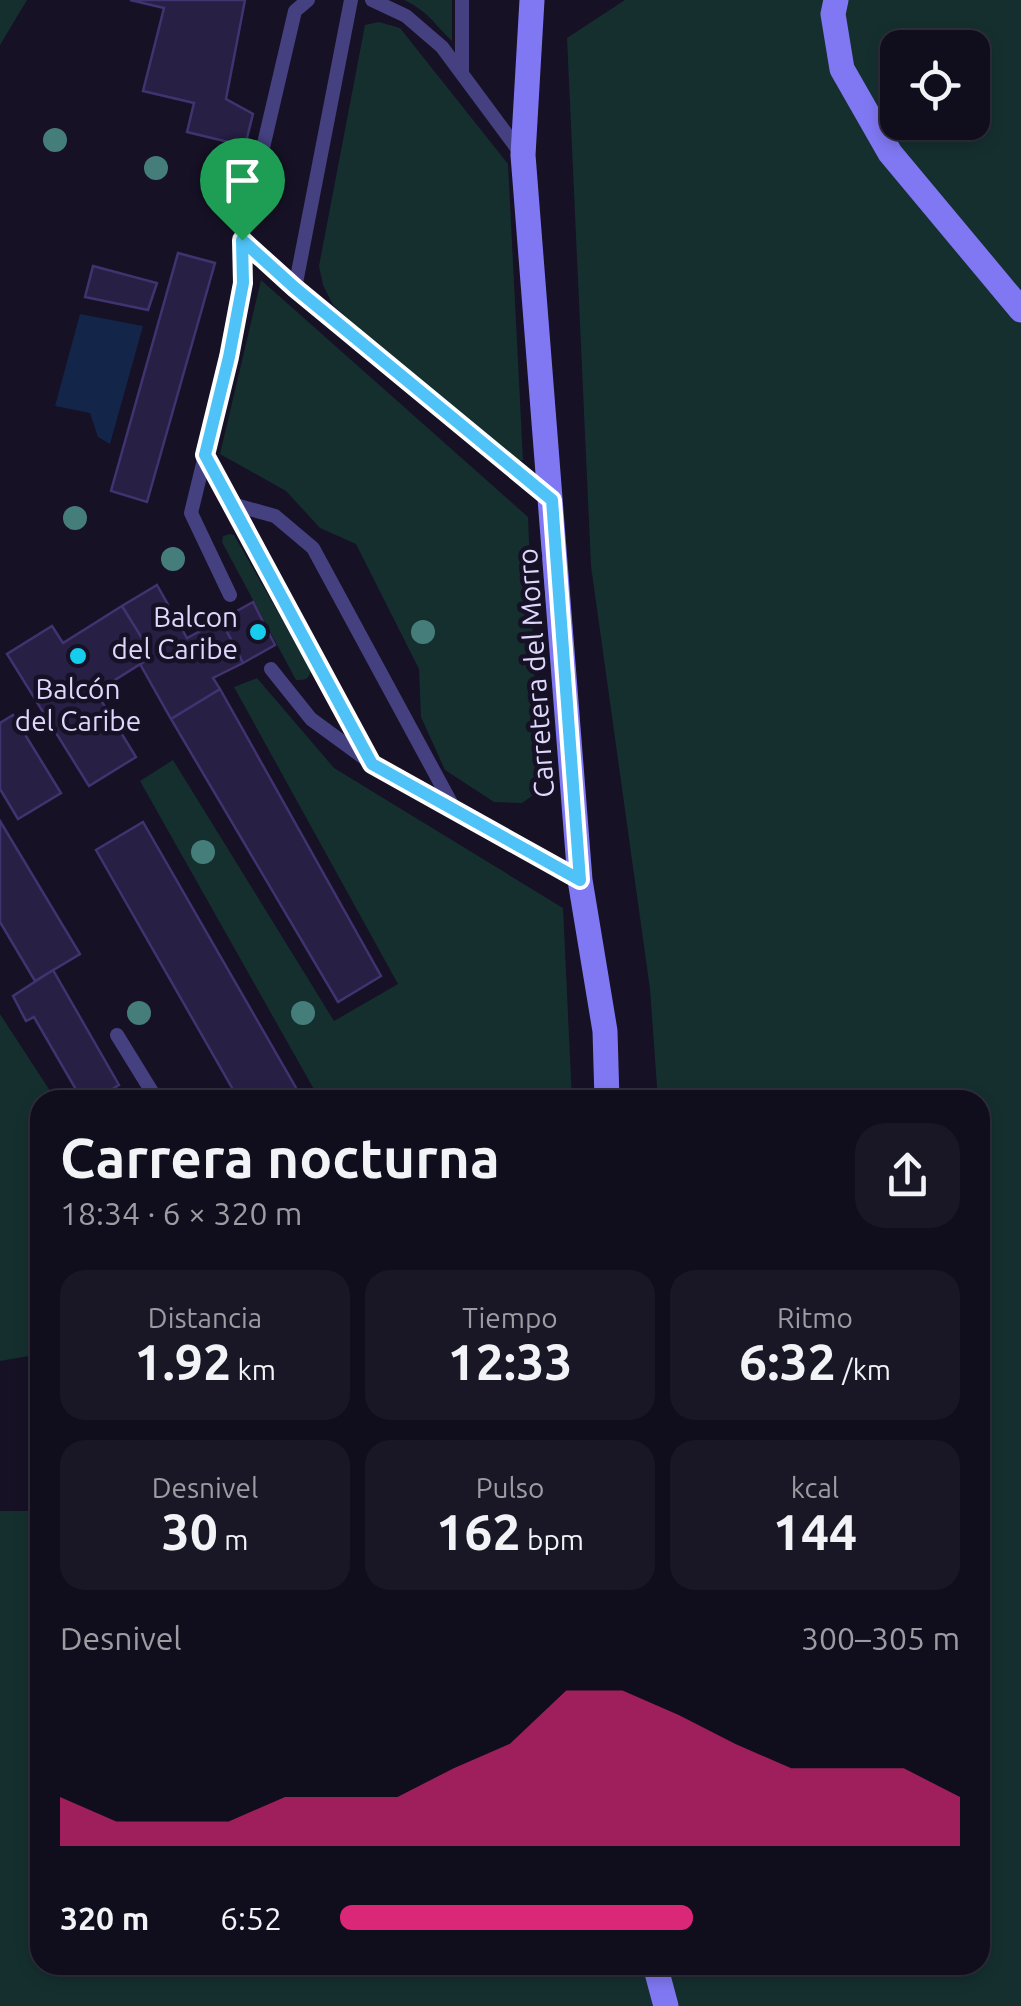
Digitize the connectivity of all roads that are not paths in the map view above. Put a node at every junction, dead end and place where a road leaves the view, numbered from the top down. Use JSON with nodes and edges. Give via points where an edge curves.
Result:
{"nodes":[{"id":1,"x":308,"y":0,"type":"edge"},
{"id":2,"x":351,"y":0,"type":"edge"},
{"id":3,"x":372,"y":0,"type":"edge"},
{"id":4,"x":462,"y":0,"type":"edge"},
{"id":5,"x":532,"y":0,"type":"edge"},
{"id":6,"x":836,"y":0,"type":"edge"},
{"id":7,"x":462,"y":74,"type":"junction"},
{"id":8,"x":523,"y":155,"type":"junction"},
{"id":9,"x":242,"y":240,"type":"junction"},
{"id":10,"x":295,"y":288,"type":"junction"},
{"id":11,"x":1021,"y":310,"type":"edge"},
{"id":12,"x":205,"y":455,"type":"junction"},
{"id":13,"x":552,"y":500,"type":"junction"},
{"id":14,"x":232,"y":504,"type":"junction"},
{"id":15,"x":230,"y":595,"type":"dead end"},
{"id":16,"x":271,"y":669,"type":"dead end"},
{"id":17,"x":372,"y":764,"type":"junction"},
{"id":18,"x":456,"y":812,"type":"junction"},
{"id":19,"x":580,"y":880,"type":"junction"},
{"id":20,"x":117,"y":1035,"type":"dead end"},
{"id":21,"x":150,"y":1090,"type":"edge"},
{"id":22,"x":607,"y":1090,"type":"edge"},
{"id":23,"x":658,"y":1975,"type":"edge"},
{"id":24,"x":666,"y":2006,"type":"edge"}],
"edges":[{"from":1,"to":9,"type":"lane","via":[[295,11]]},
{"from":2,"to":10,"type":"lane"},
{"from":3,"to":7,"type":"lane","via":[[406,16]]},
{"from":4,"to":7,"type":"lane"},
{"from":5,"to":8,"type":"main road","name":"Carretera del Morro"},
{"from":6,"to":11,"type":"main road","via":[[842,70],[890,153]]},
{"from":7,"to":8,"type":"lane"},
{"from":8,"to":13,"type":"main road","name":"Carretera del Morro"},
{"from":9,"to":10,"type":"lane"},
{"from":9,"to":12,"type":"lane","via":[[243,283]]},
{"from":10,"to":13,"type":"lane"},
{"from":12,"to":14,"type":"lane"},
{"from":12,"to":15,"type":"lane","via":[[191,513]]},
{"from":13,"to":19,"type":"main road","name":"Carretera del Morro"},
{"from":14,"to":17,"type":"lane"},
{"from":14,"to":18,"type":"lane","via":[[276,516],[313,548]]},
{"from":16,"to":17,"type":"lane","via":[[311,719]]},
{"from":17,"to":18,"type":"lane"},
{"from":18,"to":19,"type":"lane"},
{"from":19,"to":22,"type":"main road","name":"Carretera del Morro","via":[[605,1031]]},
{"from":20,"to":21,"type":"lane"},
{"from":23,"to":24,"type":"main road"}]}
